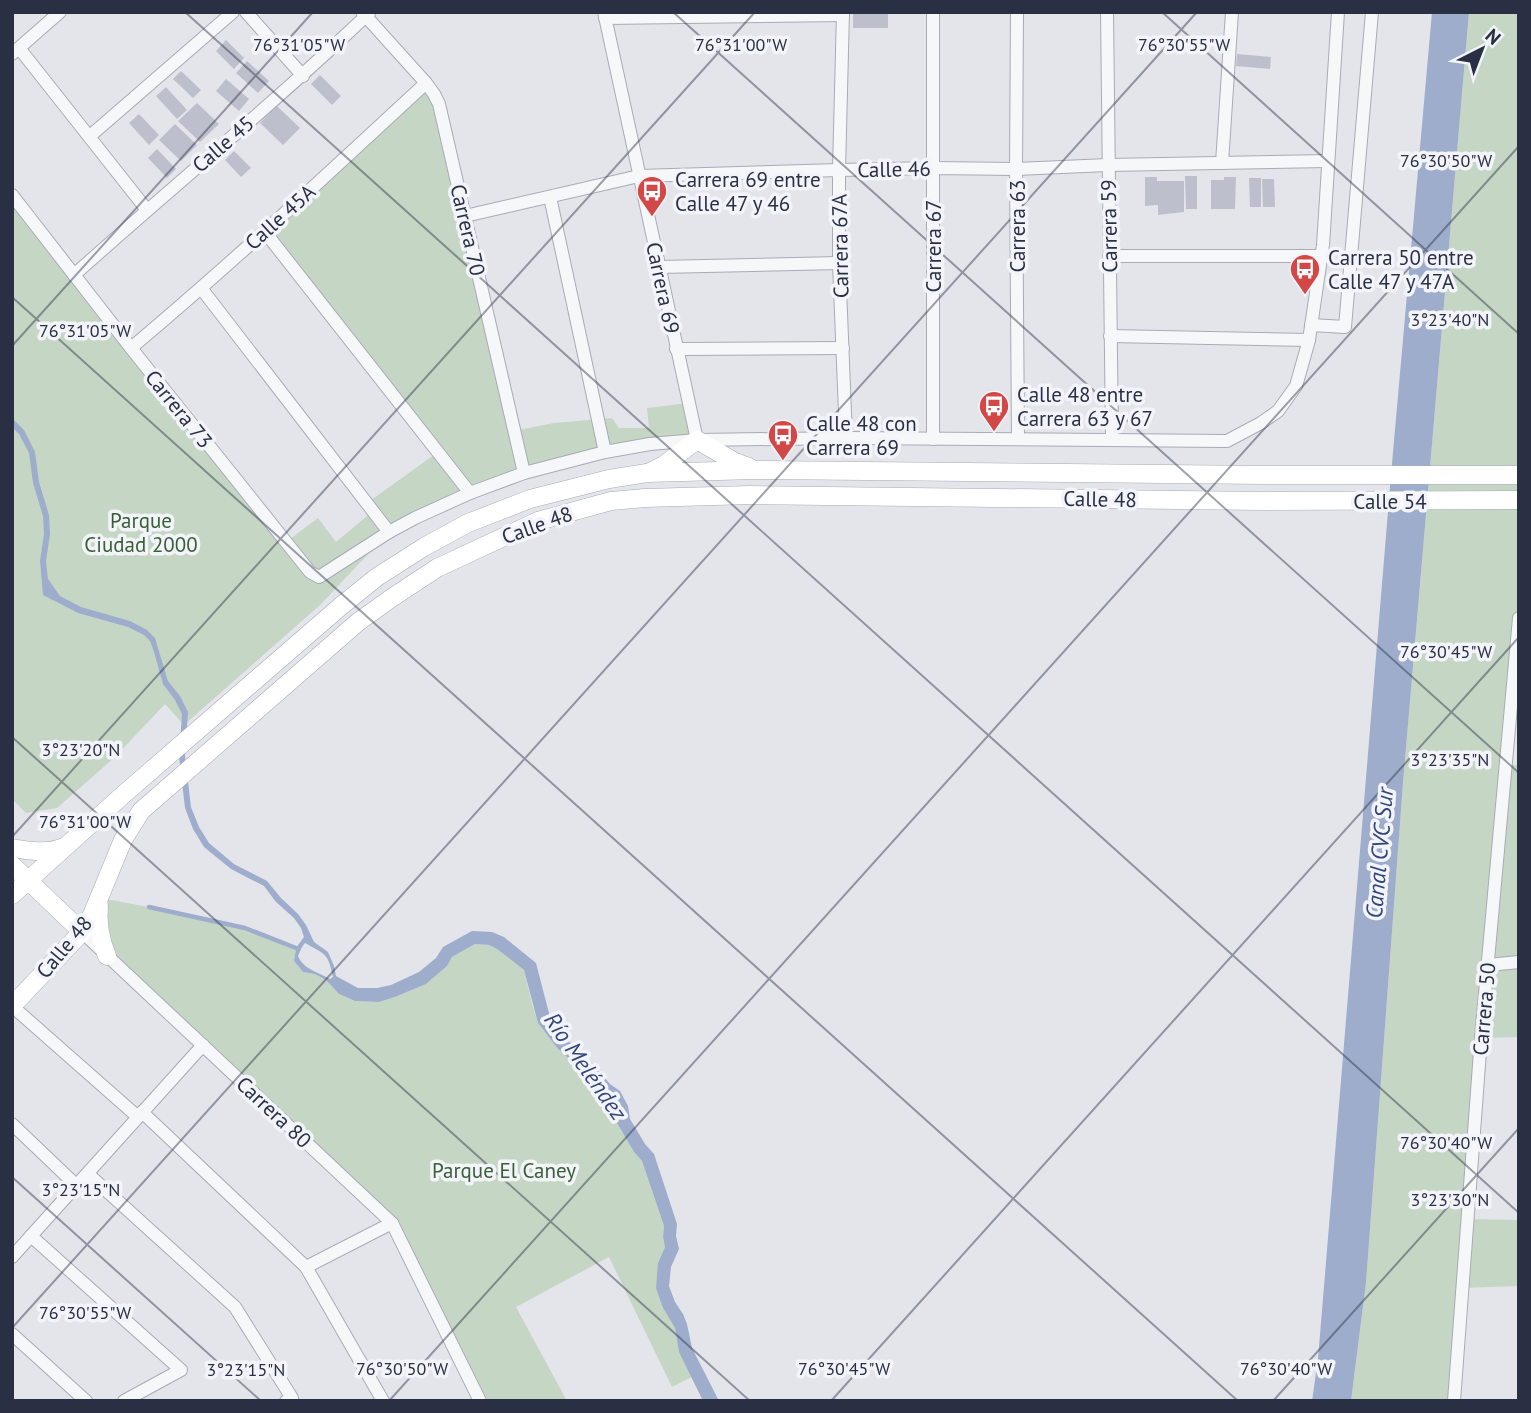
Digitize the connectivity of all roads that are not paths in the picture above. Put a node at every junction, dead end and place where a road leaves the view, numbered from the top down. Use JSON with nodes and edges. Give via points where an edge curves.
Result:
{"nodes":[{"id":1,"x":60,"y":12,"type":"edge"},
{"id":2,"x":233,"y":12,"type":"edge"},
{"id":3,"x":246,"y":12,"type":"edge"},
{"id":4,"x":933,"y":12,"type":"edge"},
{"id":5,"x":1017,"y":12,"type":"edge"},
{"id":6,"x":1107,"y":12,"type":"edge"},
{"id":7,"x":1232,"y":12,"type":"edge"},
{"id":8,"x":1338,"y":12,"type":"edge"},
{"id":9,"x":1372,"y":12,"type":"edge"},
{"id":10,"x":843,"y":13,"type":"edge"},
{"id":11,"x":366,"y":14,"type":"edge"},
{"id":12,"x":605,"y":15,"type":"edge"},
{"id":13,"x":16,"y":51,"type":"edge"},
{"id":14,"x":303,"y":76,"type":"junction"},
{"id":15,"x":426,"y":83,"type":"junction"},
{"id":16,"x":90,"y":136,"type":"junction"},
{"id":17,"x":1328,"y":161,"type":"junction"},
{"id":18,"x":1222,"y":163,"type":"junction"},
{"id":19,"x":1108,"y":165,"type":"junction"},
{"id":20,"x":933,"y":168,"type":"junction"},
{"id":21,"x":1016,"y":169,"type":"junction"},
{"id":22,"x":839,"y":170,"type":"junction"},
{"id":23,"x":639,"y":176,"type":"junction"},
{"id":24,"x":12,"y":195,"type":"edge"},
{"id":25,"x":550,"y":197,"type":"junction"},
{"id":26,"x":147,"y":210,"type":"junction"},
{"id":27,"x":465,"y":216,"type":"junction"},
{"id":28,"x":265,"y":232,"type":"junction"},
{"id":29,"x":1109,"y":256,"type":"junction"},
{"id":30,"x":1321,"y":256,"type":"junction"},
{"id":31,"x":839,"y":263,"type":"junction"},
{"id":32,"x":659,"y":267,"type":"junction"},
{"id":33,"x":74,"y":275,"type":"junction"},
{"id":34,"x":201,"y":288,"type":"junction"},
{"id":35,"x":1311,"y":325,"type":"junction"},
{"id":36,"x":1111,"y":336,"type":"junction"},
{"id":37,"x":1309,"y":340,"type":"junction"},
{"id":38,"x":131,"y":348,"type":"junction"},
{"id":39,"x":843,"y":348,"type":"junction"},
{"id":40,"x":676,"y":349,"type":"junction"},
{"id":41,"x":846,"y":438,"type":"junction"},
{"id":42,"x":933,"y":439,"type":"junction"},
{"id":43,"x":1018,"y":439,"type":"junction"},
{"id":44,"x":697,"y":440,"type":"junction"},
{"id":45,"x":1112,"y":440,"type":"junction"},
{"id":46,"x":604,"y":452,"type":"junction"},
{"id":47,"x":755,"y":470,"type":"junction"},
{"id":48,"x":524,"y":473,"type":"junction"},
{"id":49,"x":647,"y":473,"type":"junction"},
{"id":50,"x":1266,"y":475,"type":"joint"},
{"id":51,"x":1519,"y":475,"type":"edge"},
{"id":52,"x":470,"y":493,"type":"junction"},
{"id":53,"x":1519,"y":500,"type":"edge"},
{"id":54,"x":1262,"y":501,"type":"joint"},
{"id":55,"x":389,"y":532,"type":"junction"},
{"id":56,"x":1519,"y":618,"type":"edge"},
{"id":57,"x":68,"y":846,"type":"junction"},
{"id":58,"x":12,"y":848,"type":"edge"},
{"id":59,"x":12,"y":865,"type":"edge"},
{"id":60,"x":28,"y":880,"type":"junction"},
{"id":61,"x":12,"y":895,"type":"edge"},
{"id":62,"x":100,"y":898,"type":"junction"},
{"id":63,"x":82,"y":932,"type":"junction"},
{"id":64,"x":107,"y":956,"type":"junction"},
{"id":65,"x":1519,"y":962,"type":"edge"},
{"id":66,"x":1488,"y":965,"type":"junction"},
{"id":67,"x":12,"y":1006,"type":"edge"},
{"id":68,"x":203,"y":1045,"type":"junction"},
{"id":69,"x":140,"y":1115,"type":"junction"},
{"id":70,"x":12,"y":1124,"type":"edge"},
{"id":71,"x":88,"y":1174,"type":"junction"},
{"id":72,"x":78,"y":1186,"type":"junction"},
{"id":73,"x":392,"y":1223,"type":"junction"},
{"id":74,"x":31,"y":1236,"type":"junction"},
{"id":75,"x":13,"y":1255,"type":"edge"},
{"id":76,"x":306,"y":1267,"type":"junction"},
{"id":77,"x":12,"y":1334,"type":"edge"},
{"id":78,"x":143,"y":1396,"type":"edge"},
{"id":79,"x":289,"y":1399,"type":"edge"},
{"id":80,"x":86,"y":1401,"type":"edge"},
{"id":81,"x":124,"y":1401,"type":"edge"},
{"id":82,"x":383,"y":1401,"type":"edge"},
{"id":83,"x":480,"y":1401,"type":"edge"},
{"id":84,"x":1454,"y":1401,"type":"edge"}],
"edges":[{"from":1,"to":13,"type":"street"},
{"from":2,"to":16,"type":"street"},
{"from":3,"to":14,"type":"street"},
{"from":4,"to":20,"type":"street","name":"Carrera 67"},
{"from":5,"to":21,"type":"street","name":"Carrera 63"},
{"from":6,"to":19,"type":"street","name":"Carrera 59"},
{"from":7,"to":18,"type":"street"},
{"from":8,"to":17,"type":"street"},
{"from":9,"to":35,"type":"street","via":[[1345,327]]},
{"from":10,"to":12,"type":"street"},
{"from":10,"to":22,"type":"street","name":"Carrera 67A"},
{"from":11,"to":14,"type":"street","name":"Calle 45"},
{"from":11,"to":15,"type":"street","name":"Carrera 70"},
{"from":12,"to":23,"type":"street","name":"Carrera 69"},
{"from":13,"to":16,"type":"street"},
{"from":14,"to":26,"type":"street","name":"Calle 45"},
{"from":15,"to":27,"type":"street","name":"Carrera 70","via":[[439,104]]},
{"from":15,"to":28,"type":"street","name":"Calle 45A"},
{"from":16,"to":26,"type":"street"},
{"from":17,"to":18,"type":"street","name":"Calle 46"},
{"from":17,"to":30,"type":"street"},
{"from":18,"to":19,"type":"street","name":"Calle 46"},
{"from":19,"to":21,"type":"street","name":"Calle 46"},
{"from":19,"to":29,"type":"street","name":"Carrera 59"},
{"from":20,"to":21,"type":"street","name":"Calle 46"},
{"from":20,"to":22,"type":"street","name":"Calle 46"},
{"from":20,"to":42,"type":"street","name":"Carrera 67"},
{"from":21,"to":43,"type":"street","name":"Carrera 63"},
{"from":22,"to":23,"type":"street","name":"Calle 46"},
{"from":22,"to":31,"type":"street","name":"Carrera 67A"},
{"from":23,"to":25,"type":"street","name":"Calle 46"},
{"from":23,"to":32,"type":"street","name":"Carrera 69"},
{"from":24,"to":33,"type":"street","name":"Carrera 73"},
{"from":25,"to":27,"type":"street","name":"Calle 46"},
{"from":25,"to":46,"type":"street"},
{"from":26,"to":33,"type":"street","name":"Calle 45"},
{"from":27,"to":48,"type":"street","name":"Carrera 70"},
{"from":28,"to":34,"type":"street","name":"Calle 45A"},
{"from":28,"to":52,"type":"street"},
{"from":29,"to":30,"type":"street"},
{"from":29,"to":36,"type":"street","name":"Carrera 59"},
{"from":30,"to":35,"type":"street"},
{"from":31,"to":32,"type":"street"},
{"from":31,"to":39,"type":"street","name":"Carrera 67A"},
{"from":32,"to":40,"type":"street","name":"Carrera 69"},
{"from":33,"to":38,"type":"street","name":"Carrera 73"},
{"from":34,"to":38,"type":"street","name":"Calle 45A"},
{"from":34,"to":55,"type":"street"},
{"from":35,"to":37,"type":"street"},
{"from":36,"to":37,"type":"street"},
{"from":36,"to":45,"type":"street","name":"Carrera 59"},
{"from":37,"to":45,"type":"street","via":[[1296,386],[1278,411],[1227,441]]},
{"from":38,"to":55,"type":"street","name":"Carrera 73","via":[[310,572],[319,577]]},
{"from":39,"to":40,"type":"street"},
{"from":39,"to":41,"type":"street","name":"Carrera 67A"},
{"from":40,"to":44,"type":"street","name":"Carrera 69"},
{"from":41,"to":42,"type":"street"},
{"from":41,"to":44,"type":"street"},
{"from":42,"to":43,"type":"street"},
{"from":43,"to":45,"type":"street"},
{"from":44,"to":46,"type":"street"},
{"from":44,"to":47,"type":"main road"},
{"from":44,"to":49,"type":"main road"},
{"from":46,"to":48,"type":"street"},
{"from":47,"to":49,"type":"main road","name":"Calle 48"},
{"from":47,"to":50,"type":"main road","name":"Calle 48"},
{"from":48,"to":52,"type":"street"},
{"from":49,"to":57,"type":"main road","name":"Calle 48","via":[[530,499],[468,523],[377,577]]},
{"from":50,"to":51,"type":"main road","name":"Calle 54"},
{"from":52,"to":55,"type":"street"},
{"from":53,"to":54,"type":"main road","name":"Calle 54"},
{"from":54,"to":62,"type":"main road","name":"Calle 48","via":[[750,495],[611,501],[538,521],[437,568],[337,640],[141,811],[123,840]]},
{"from":56,"to":66,"type":"street","name":"Carrera 50"},
{"from":57,"to":58,"type":"main road","via":[[45,851]]},
{"from":57,"to":60,"type":"main road","name":"Calle 48"},
{"from":59,"to":60,"type":"main road","name":"Carrera 80"},
{"from":60,"to":61,"type":"main road","name":"Calle 48"},
{"from":60,"to":63,"type":"main road","name":"Carrera 80"},
{"from":62,"to":63,"type":"main road","name":"Calle 48"},
{"from":62,"to":64,"type":"main road","via":[[97,920]]},
{"from":63,"to":64,"type":"street","name":"Carrera 80"},
{"from":63,"to":67,"type":"main road","name":"Calle 48"},
{"from":64,"to":68,"type":"street","name":"Carrera 80"},
{"from":65,"to":66,"type":"street"},
{"from":66,"to":84,"type":"street","name":"Carrera 50"},
{"from":67,"to":69,"type":"street"},
{"from":68,"to":69,"type":"street"},
{"from":68,"to":73,"type":"street","name":"Carrera 80"},
{"from":69,"to":71,"type":"street"},
{"from":69,"to":76,"type":"street"},
{"from":70,"to":72,"type":"street"},
{"from":71,"to":72,"type":"street"},
{"from":71,"to":79,"type":"street","via":[[235,1307]]},
{"from":72,"to":74,"type":"street"},
{"from":73,"to":76,"type":"street"},
{"from":73,"to":83,"type":"street","name":"Carrera 80"},
{"from":74,"to":75,"type":"street"},
{"from":74,"to":78,"type":"street","via":[[180,1370]]},
{"from":76,"to":82,"type":"street"},
{"from":77,"to":80,"type":"street"},
{"from":78,"to":81,"type":"street"}]}
